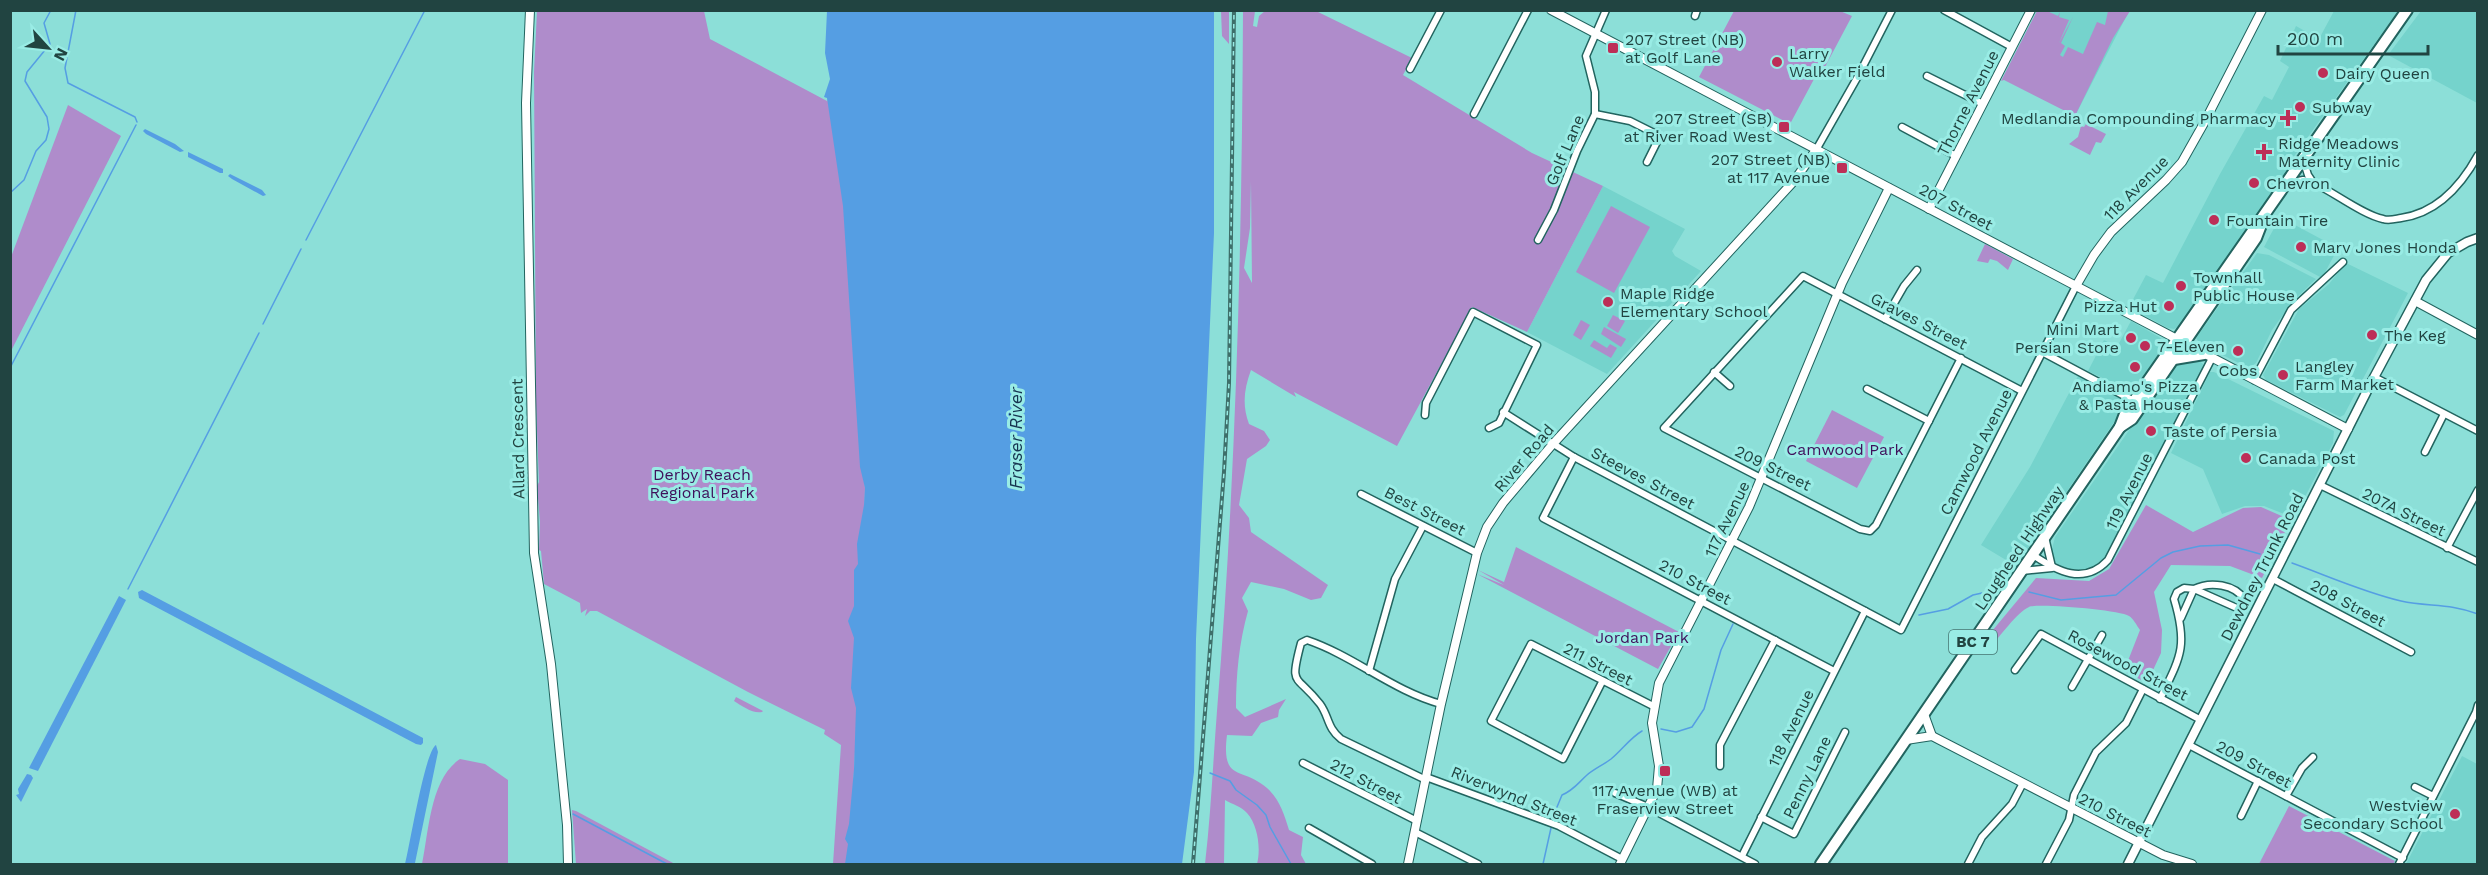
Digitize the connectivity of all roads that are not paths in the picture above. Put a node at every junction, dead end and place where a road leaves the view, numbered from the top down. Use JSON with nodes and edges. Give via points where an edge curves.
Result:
{"nodes":[{"id":1,"x":530,"y":10,"type":"edge"},
{"id":2,"x":1441,"y":10,"type":"edge"},
{"id":3,"x":1528,"y":10,"type":"edge"},
{"id":4,"x":1551,"y":10,"type":"edge"},
{"id":5,"x":1606,"y":10,"type":"edge"},
{"id":6,"x":1892,"y":10,"type":"edge"},
{"id":7,"x":1944,"y":10,"type":"edge"},
{"id":8,"x":2031,"y":10,"type":"edge"},
{"id":9,"x":2262,"y":10,"type":"edge"},
{"id":10,"x":2408,"y":10,"type":"edge"},
{"id":11,"x":1595,"y":33,"type":"junction"},
{"id":12,"x":2013,"y":46,"type":"junction"},
{"id":13,"x":1410,"y":69,"type":"dead end"},
{"id":14,"x":1927,"y":76,"type":"dead end"},
{"id":15,"x":1983,"y":104,"type":"junction"},
{"id":16,"x":1474,"y":114,"type":"dead end"},
{"id":17,"x":1595,"y":114,"type":"junction"},
{"id":18,"x":1902,"y":128,"type":"dead end"},
{"id":19,"x":1816,"y":150,"type":"junction"},
{"id":20,"x":2478,"y":155,"type":"edge"},
{"id":21,"x":1956,"y":156,"type":"junction"},
{"id":22,"x":2304,"y":159,"type":"junction"},
{"id":23,"x":1647,"y":162,"type":"dead end"},
{"id":24,"x":2312,"y":182,"type":"junction"},
{"id":25,"x":2287,"y":183,"type":"junction"},
{"id":26,"x":1889,"y":188,"type":"junction"},
{"id":27,"x":1929,"y":208,"type":"junction"},
{"id":28,"x":2478,"y":238,"type":"edge"},
{"id":29,"x":1538,"y":240,"type":"dead end"},
{"id":30,"x":2343,"y":262,"type":"dead end"},
{"id":31,"x":1917,"y":270,"type":"dead end"},
{"id":32,"x":2076,"y":286,"type":"junction"},
{"id":33,"x":1838,"y":295,"type":"junction"},
{"id":34,"x":2415,"y":301,"type":"junction"},
{"id":35,"x":1885,"y":319,"type":"junction"},
{"id":36,"x":2478,"y":335,"type":"edge"},
{"id":37,"x":2181,"y":342,"type":"junction"},
{"id":38,"x":2042,"y":352,"type":"junction"},
{"id":39,"x":2208,"y":356,"type":"junction"},
{"id":40,"x":1961,"y":358,"type":"junction"},
{"id":41,"x":2174,"y":359,"type":"junction"},
{"id":42,"x":1714,"y":372,"type":"junction"},
{"id":43,"x":2374,"y":377,"type":"junction"},
{"id":44,"x":2254,"y":380,"type":"junction"},
{"id":45,"x":1730,"y":386,"type":"dead end"},
{"id":46,"x":1867,"y":388,"type":"dead end"},
{"id":47,"x":2022,"y":392,"type":"junction"},
{"id":48,"x":2134,"y":400,"type":"junction"},
{"id":49,"x":1503,"y":412,"type":"junction"},
{"id":50,"x":2444,"y":414,"type":"junction"},
{"id":51,"x":1425,"y":415,"type":"dead end"},
{"id":52,"x":1929,"y":421,"type":"junction"},
{"id":53,"x":2120,"y":427,"type":"junction"},
{"id":54,"x":1489,"y":428,"type":"dead end"},
{"id":55,"x":2348,"y":429,"type":"junction"},
{"id":56,"x":2478,"y":431,"type":"edge"},
{"id":57,"x":1552,"y":445,"type":"junction"},
{"id":58,"x":2425,"y":452,"type":"dead end"},
{"id":59,"x":1574,"y":457,"type":"junction"},
{"id":60,"x":1761,"y":479,"type":"junction"},
{"id":61,"x":2320,"y":485,"type":"junction"},
{"id":62,"x":2478,"y":490,"type":"edge"},
{"id":63,"x":1361,"y":494,"type":"dead end"},
{"id":64,"x":1423,"y":526,"type":"junction"},
{"id":65,"x":2045,"y":537,"type":"junction"},
{"id":66,"x":1733,"y":541,"type":"junction"},
{"id":67,"x":2447,"y":548,"type":"junction"},
{"id":68,"x":1477,"y":553,"type":"junction"},
{"id":69,"x":2032,"y":555,"type":"junction"},
{"id":70,"x":2478,"y":562,"type":"edge"},
{"id":71,"x":2053,"y":568,"type":"junction"},
{"id":72,"x":2022,"y":571,"type":"junction"},
{"id":73,"x":2273,"y":579,"type":"junction"},
{"id":74,"x":2194,"y":589,"type":"junction"},
{"id":75,"x":1701,"y":601,"type":"junction"},
{"id":76,"x":1865,"y":611,"type":"junction"},
{"id":77,"x":2181,"y":618,"type":"junction"},
{"id":78,"x":1901,"y":630,"type":"joint"},
{"id":79,"x":2102,"y":636,"type":"dead end"},
{"id":80,"x":1775,"y":640,"type":"junction"},
{"id":81,"x":2411,"y":652,"type":"dead end"},
{"id":82,"x":2088,"y":658,"type":"junction"},
{"id":83,"x":2015,"y":670,"type":"dead end"},
{"id":84,"x":1369,"y":671,"type":"junction"},
{"id":85,"x":1834,"y":671,"type":"junction"},
{"id":86,"x":1602,"y":682,"type":"junction"},
{"id":87,"x":2072,"y":687,"type":"dead end"},
{"id":88,"x":2143,"y":689,"type":"junction"},
{"id":89,"x":2160,"y":699,"type":"junction"},
{"id":90,"x":1441,"y":704,"type":"junction"},
{"id":91,"x":1653,"y":706,"type":"junction"},
{"id":92,"x":2477,"y":710,"type":"edge"},
{"id":93,"x":1924,"y":714,"type":"junction"},
{"id":94,"x":2201,"y":720,"type":"junction"},
{"id":95,"x":1845,"y":732,"type":"dead end"},
{"id":96,"x":1932,"y":736,"type":"junction"},
{"id":97,"x":1906,"y":740,"type":"junction"},
{"id":98,"x":2189,"y":745,"type":"junction"},
{"id":99,"x":2313,"y":757,"type":"dead end"},
{"id":100,"x":1303,"y":763,"type":"dead end"},
{"id":101,"x":1720,"y":766,"type":"dead end"},
{"id":102,"x":1426,"y":779,"type":"junction"},
{"id":103,"x":2258,"y":781,"type":"junction"},
{"id":104,"x":2023,"y":783,"type":"junction"},
{"id":105,"x":2415,"y":787,"type":"dead end"},
{"id":106,"x":1615,"y":793,"type":"dead end"},
{"id":107,"x":2286,"y":796,"type":"junction"},
{"id":108,"x":2433,"y":796,"type":"junction"},
{"id":109,"x":1648,"y":807,"type":"junction"},
{"id":110,"x":2071,"y":808,"type":"junction"},
{"id":111,"x":2241,"y":816,"type":"dead end"},
{"id":112,"x":1761,"y":817,"type":"junction"},
{"id":113,"x":1417,"y":821,"type":"junction"},
{"id":114,"x":1309,"y":828,"type":"dead end"},
{"id":115,"x":1415,"y":832,"type":"junction"},
{"id":116,"x":2139,"y":843,"type":"junction"},
{"id":117,"x":1742,"y":856,"type":"junction"},
{"id":118,"x":2403,"y":858,"type":"junction"},
{"id":119,"x":1621,"y":862,"type":"edge"},
{"id":120,"x":568,"y":864,"type":"edge"},
{"id":121,"x":1372,"y":864,"type":"edge"},
{"id":122,"x":1408,"y":864,"type":"edge"},
{"id":123,"x":1478,"y":864,"type":"edge"},
{"id":124,"x":1755,"y":864,"type":"edge"},
{"id":125,"x":1821,"y":864,"type":"edge"},
{"id":126,"x":1968,"y":864,"type":"edge"},
{"id":127,"x":2046,"y":864,"type":"edge"},
{"id":128,"x":2128,"y":864,"type":"edge"},
{"id":129,"x":2192,"y":864,"type":"edge"},
{"id":130,"x":2399,"y":864,"type":"edge"}],
"edges":[{"from":1,"to":120,"type":"street","name":"Allard Crescent","via":[[526,103],[534,553],[551,664]]},
{"from":2,"to":13,"type":"street"},
{"from":3,"to":16,"type":"street"},
{"from":4,"to":11,"type":"street","name":"207 Street"},
{"from":5,"to":11,"type":"street","name":"Golf Lane"},
{"from":6,"to":19,"type":"street"},
{"from":7,"to":12,"type":"street"},
{"from":8,"to":12,"type":"street","name":"Thorne Avenue"},
{"from":9,"to":32,"type":"street","name":"118 Avenue","via":[[2182,162],[2111,232]]},
{"from":10,"to":22,"type":"highway","name":"Lougheed Highway","number":"BC 7"},
{"from":11,"to":17,"type":"street","name":"Golf Lane","via":[[1586,56],[1595,92]]},
{"from":11,"to":19,"type":"street","name":"207 Street"},
{"from":12,"to":15,"type":"street","name":"Thorne Avenue"},
{"from":14,"to":15,"type":"street"},
{"from":15,"to":21,"type":"street","name":"Thorne Avenue"},
{"from":17,"to":23,"type":"street","via":[[1630,121],[1660,136]]},
{"from":17,"to":29,"type":"street","name":"Golf Lane"},
{"from":18,"to":21,"type":"street"},
{"from":19,"to":26,"type":"street","name":"207 Street"},
{"from":19,"to":57,"type":"street","name":"River Road","via":[[1794,181]]},
{"from":20,"to":24,"type":"street","via":[[2459,183],[2430,209],[2409,217],[2380,219]]},
{"from":21,"to":27,"type":"street","name":"Thorne Avenue"},
{"from":22,"to":24,"type":"street"},
{"from":22,"to":25,"type":"highway","name":"Lougheed Highway","number":"BC 7"},
{"from":24,"to":25,"type":"street"},
{"from":25,"to":37,"type":"highway","name":"Lougheed Highway","number":"BC 7","via":[[2262,222],[2250,233]]},
{"from":26,"to":27,"type":"street","name":"207 Street"},
{"from":26,"to":33,"type":"street","name":"117 Avenue"},
{"from":27,"to":32,"type":"street","name":"207 Street"},
{"from":28,"to":34,"type":"main road","name":"Dewdney Trunk Road","via":[[2443,259],[2430,273]]},
{"from":30,"to":44,"type":"street","via":[[2291,310]]},
{"from":31,"to":35,"type":"street"},
{"from":32,"to":37,"type":"street","name":"207 Street"},
{"from":32,"to":38,"type":"street","name":"Camwood Avenue"},
{"from":33,"to":35,"type":"street","name":"Graves Street"},
{"from":33,"to":42,"type":"street","name":"Graves Street","via":[[1803,276]]},
{"from":33,"to":60,"type":"street","name":"117 Avenue"},
{"from":34,"to":36,"type":"street"},
{"from":34,"to":43,"type":"main road","name":"Dewdney Trunk Road"},
{"from":35,"to":40,"type":"street","name":"Graves Street"},
{"from":37,"to":39,"type":"street","name":"207 Street"},
{"from":37,"to":41,"type":"highway","name":"Lougheed Highway","number":"BC 7"},
{"from":37,"to":48,"type":"highway","name":"Lougheed Highway","number":"BC 7"},
{"from":38,"to":47,"type":"street","name":"Camwood Avenue"},
{"from":38,"to":48,"type":"street"},
{"from":39,"to":41,"type":"highway"},
{"from":39,"to":44,"type":"street","name":"207 Street"},
{"from":39,"to":71,"type":"street","name":"119 Avenue","via":[[2108,560],[2085,574]]},
{"from":40,"to":47,"type":"street","name":"Graves Street"},
{"from":40,"to":52,"type":"street"},
{"from":41,"to":53,"type":"highway","name":"Lougheed Highway","number":"BC 7","via":[[2132,419]]},
{"from":42,"to":45,"type":"street"},
{"from":42,"to":60,"type":"street","name":"209 Street","via":[[1664,428]]},
{"from":43,"to":50,"type":"street"},
{"from":43,"to":55,"type":"main road","name":"Dewdney Trunk Road"},
{"from":44,"to":55,"type":"street","name":"207 Street"},
{"from":46,"to":52,"type":"street"},
{"from":47,"to":78,"type":"street","name":"Camwood Avenue"},
{"from":48,"to":53,"type":"highway","name":"Lougheed Highway","number":"BC 7"},
{"from":49,"to":51,"type":"street","via":[[1537,345],[1473,312],[1426,403]]},
{"from":49,"to":54,"type":"street","via":[[1498,423]]},
{"from":49,"to":57,"type":"street","name":"Steeves Street"},
{"from":50,"to":56,"type":"street"},
{"from":50,"to":58,"type":"street"},
{"from":52,"to":60,"type":"street","name":"209 Street","via":[[1870,531]]},
{"from":53,"to":65,"type":"highway","name":"Lougheed Highway","number":"BC 7"},
{"from":55,"to":61,"type":"main road","name":"Dewdney Trunk Road"},
{"from":57,"to":59,"type":"street","name":"Steeves Street"},
{"from":57,"to":68,"type":"street","name":"River Road","via":[[1494,516]]},
{"from":59,"to":66,"type":"street","name":"Steeves Street"},
{"from":59,"to":75,"type":"street","name":"210 Street","via":[[1543,518]]},
{"from":60,"to":66,"type":"street","name":"117 Avenue"},
{"from":61,"to":67,"type":"street","name":"207A Street"},
{"from":61,"to":73,"type":"main road","name":"Dewdney Trunk Road"},
{"from":62,"to":67,"type":"street"},
{"from":63,"to":64,"type":"street","name":"Best Street"},
{"from":64,"to":68,"type":"street","name":"Best Street"},
{"from":64,"to":84,"type":"street","via":[[1395,579]]},
{"from":65,"to":69,"type":"highway","name":"Lougheed Highway","number":"BC 7"},
{"from":65,"to":71,"type":"street"},
{"from":66,"to":75,"type":"street","name":"117 Avenue"},
{"from":66,"to":76,"type":"street","name":"Steeves Street"},
{"from":67,"to":70,"type":"street","name":"207A Street"},
{"from":68,"to":90,"type":"street","name":"River Road"},
{"from":69,"to":71,"type":"street","name":"119 Avenue"},
{"from":69,"to":72,"type":"highway","name":"Lougheed Highway","number":"BC 7"},
{"from":71,"to":72,"type":"street"},
{"from":72,"to":93,"type":"highway","name":"Lougheed Highway","number":"BC 7"},
{"from":73,"to":81,"type":"street","name":"208 Street"},
{"from":73,"to":94,"type":"main road","name":"Dewdney Trunk Road"},
{"from":74,"to":74,"type":"street","via":[[2239,609],[2245,603],[2241,595],[2224,586],[2201,585]]},
{"from":74,"to":77,"type":"street"},
{"from":74,"to":77,"type":"street","via":[[2184,588],[2174,595]]},
{"from":75,"to":80,"type":"street","name":"210 Street"},
{"from":75,"to":91,"type":"street","name":"117 Avenue","via":[[1662,676]]},
{"from":76,"to":78,"type":"street","name":"Steeves Street"},
{"from":76,"to":85,"type":"street","name":"118 Avenue"},
{"from":77,"to":89,"type":"street","via":[[2181,653]]},
{"from":79,"to":82,"type":"street"},
{"from":80,"to":85,"type":"street","name":"210 Street"},
{"from":80,"to":101,"type":"street","via":[[1720,745]]},
{"from":82,"to":83,"type":"street","name":"Rosewood Street","via":[[2041,634]]},
{"from":82,"to":87,"type":"street"},
{"from":82,"to":88,"type":"street","name":"Rosewood Street"},
{"from":84,"to":90,"type":"street"},
{"from":84,"to":102,"type":"street","name":"Riverwynd Street","via":[[1307,640],[1301,644],[1294,669],[1298,683],[1320,705],[1332,732]]},
{"from":85,"to":112,"type":"street","name":"118 Avenue"},
{"from":86,"to":86,"type":"street","name":"211 Street","via":[[1563,759],[1491,721],[1531,644]]},
{"from":86,"to":91,"type":"street","name":"211 Street"},
{"from":88,"to":89,"type":"street","name":"Rosewood Street"},
{"from":88,"to":110,"type":"street","via":[[2126,723],[2096,752]]},
{"from":89,"to":94,"type":"street","name":"Rosewood Street"},
{"from":90,"to":102,"type":"street","name":"River Road"},
{"from":91,"to":109,"type":"street","name":"117 Avenue","via":[[1659,777]]},
{"from":92,"to":108,"type":"street"},
{"from":93,"to":96,"type":"street"},
{"from":93,"to":97,"type":"highway","name":"Lougheed Highway","number":"BC 7"},
{"from":94,"to":98,"type":"main road","name":"Dewdney Trunk Road"},
{"from":95,"to":112,"type":"street","name":"Penny Lane","via":[[1794,834]]},
{"from":96,"to":97,"type":"street"},
{"from":96,"to":104,"type":"street","name":"210 Street"},
{"from":97,"to":125,"type":"highway","name":"Lougheed Highway","number":"BC 7"},
{"from":98,"to":103,"type":"street","name":"209 Street"},
{"from":98,"to":116,"type":"main road","name":"Dewdney Trunk Road"},
{"from":99,"to":107,"type":"street"},
{"from":100,"to":113,"type":"street","name":"212 Street"},
{"from":102,"to":113,"type":"street","name":"River Road"},
{"from":102,"to":119,"type":"street","name":"Riverwynd Street","via":[[1559,826]]},
{"from":103,"to":107,"type":"street","name":"209 Street"},
{"from":103,"to":111,"type":"street"},
{"from":104,"to":110,"type":"street","name":"210 Street"},
{"from":104,"to":126,"type":"street","via":[[2012,804],[1982,837]]},
{"from":105,"to":108,"type":"street"},
{"from":106,"to":109,"type":"street"},
{"from":107,"to":118,"type":"street","name":"209 Street"},
{"from":108,"to":118,"type":"street"},
{"from":109,"to":117,"type":"street"},
{"from":109,"to":119,"type":"street","name":"117 Avenue"},
{"from":110,"to":116,"type":"street","name":"210 Street"},
{"from":110,"to":127,"type":"street","via":[[2069,820]]},
{"from":112,"to":117,"type":"street","name":"118 Avenue"},
{"from":113,"to":115,"type":"street","name":"River Road"},
{"from":114,"to":121,"type":"street"},
{"from":115,"to":122,"type":"street","name":"River Road"},
{"from":115,"to":123,"type":"street"},
{"from":116,"to":128,"type":"main road","name":"Dewdney Trunk Road"},
{"from":116,"to":129,"type":"street","name":"210 Street"},
{"from":117,"to":124,"type":"street"},
{"from":118,"to":130,"type":"street"}]}
